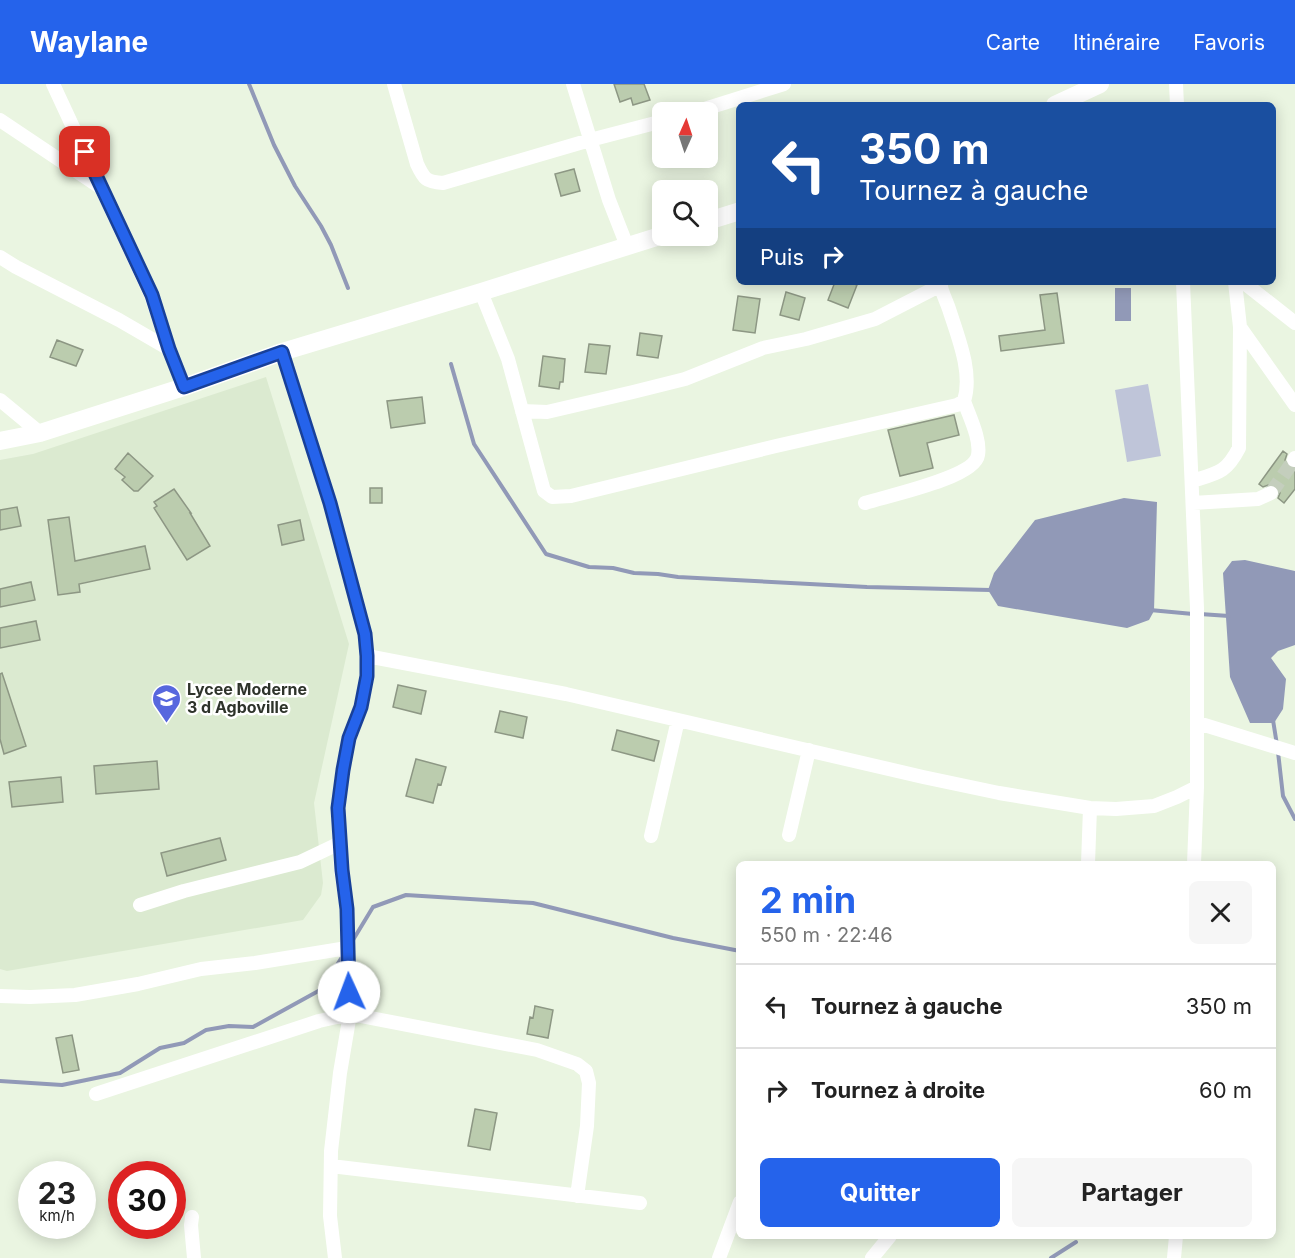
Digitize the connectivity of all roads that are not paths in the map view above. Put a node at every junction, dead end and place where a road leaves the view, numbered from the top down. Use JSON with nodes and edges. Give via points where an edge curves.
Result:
{"nodes":[{"id":1,"x":53,"y":84,"type":"edge"},
{"id":2,"x":394,"y":84,"type":"edge"},
{"id":3,"x":573,"y":84,"type":"edge"},
{"id":4,"x":784,"y":84,"type":"edge"},
{"id":5,"x":1100,"y":84,"type":"edge"},
{"id":6,"x":1176,"y":84,"type":"edge"},
{"id":7,"x":1061,"y":102,"type":"edge"},
{"id":8,"x":1177,"y":102,"type":"edge"},
{"id":9,"x":718,"y":105,"type":"edge"},
{"id":10,"x":0,"y":120,"type":"edge"},
{"id":11,"x":652,"y":124,"type":"edge"},
{"id":12,"x":590,"y":140,"type":"junction"},
{"id":13,"x":101,"y":188,"type":"junction"},
{"id":14,"x":736,"y":212,"type":"edge"},
{"id":15,"x":718,"y":218,"type":"edge"},
{"id":16,"x":652,"y":238,"type":"edge"},
{"id":17,"x":627,"y":246,"type":"junction"},
{"id":18,"x":0,"y":257,"type":"edge"},
{"id":19,"x":938,"y":285,"type":"edge"},
{"id":20,"x":940,"y":285,"type":"edge"},
{"id":21,"x":1183,"y":285,"type":"edge"},
{"id":22,"x":1236,"y":285,"type":"edge"},
{"id":23,"x":1247,"y":285,"type":"edge"},
{"id":24,"x":481,"y":292,"type":"junction"},
{"id":25,"x":1295,"y":323,"type":"edge"},
{"id":26,"x":1240,"y":327,"type":"junction"},
{"id":27,"x":169,"y":349,"type":"junction"},
{"id":28,"x":282,"y":352,"type":"junction"},
{"id":29,"x":184,"y":387,"type":"junction"},
{"id":30,"x":0,"y":400,"type":"edge"},
{"id":31,"x":964,"y":401,"type":"junction"},
{"id":32,"x":1295,"y":405,"type":"edge"},
{"id":33,"x":522,"y":411,"type":"junction"},
{"id":34,"x":40,"y":433,"type":"junction"},
{"id":35,"x":0,"y":441,"type":"edge"},
{"id":36,"x":1192,"y":481,"type":"junction"},
{"id":37,"x":1271,"y":493,"type":"tunnel mouth"},
{"id":38,"x":865,"y":502,"type":"dead end"},
{"id":39,"x":1193,"y":503,"type":"junction"},
{"id":40,"x":367,"y":656,"type":"junction"},
{"id":41,"x":678,"y":720,"type":"junction"},
{"id":42,"x":1198,"y":723,"type":"junction"},
{"id":43,"x":809,"y":750,"type":"junction"},
{"id":44,"x":1295,"y":753,"type":"edge"},
{"id":45,"x":1197,"y":787,"type":"junction"},
{"id":46,"x":1090,"y":808,"type":"junction"},
{"id":47,"x":789,"y":835,"type":"dead end"},
{"id":48,"x":651,"y":836,"type":"dead end"},
{"id":49,"x":340,"y":843,"type":"junction"},
{"id":50,"x":1088,"y":861,"type":"edge"},
{"id":51,"x":1194,"y":861,"type":"edge"},
{"id":52,"x":140,"y":905,"type":"dead end"},
{"id":53,"x":347,"y":948,"type":"junction"},
{"id":54,"x":0,"y":996,"type":"edge"},
{"id":55,"x":350,"y":1014,"type":"junction"},
{"id":56,"x":96,"y":1094,"type":"dead end"},
{"id":57,"x":331,"y":1166,"type":"junction"},
{"id":58,"x":577,"y":1196,"type":"junction"},
{"id":59,"x":640,"y":1203,"type":"dead end"},
{"id":60,"x":736,"y":1213,"type":"edge"},
{"id":61,"x":192,"y":1217,"type":"dead end"},
{"id":62,"x":888,"y":1239,"type":"edge"},
{"id":63,"x":1176,"y":1239,"type":"edge"},
{"id":64,"x":194,"y":1258,"type":"edge"},
{"id":65,"x":335,"y":1258,"type":"edge"},
{"id":66,"x":719,"y":1258,"type":"edge"},
{"id":67,"x":872,"y":1258,"type":"edge"},
{"id":68,"x":1174,"y":1258,"type":"edge"}],
"edges":[{"from":1,"to":13,"type":"street"},
{"from":2,"to":12,"type":"street","via":[[417,164],[422,176],[431,182],[443,183]]},
{"from":3,"to":12,"type":"street"},
{"from":4,"to":9,"type":"street"},
{"from":5,"to":7,"type":"main road"},
{"from":6,"to":8,"type":"street"},
{"from":10,"to":13,"type":"street"},
{"from":11,"to":12,"type":"street"},
{"from":12,"to":17,"type":"street"},
{"from":13,"to":27,"type":"street","via":[[152,295]]},
{"from":14,"to":15,"type":"main road"},
{"from":16,"to":17,"type":"main road"},
{"from":17,"to":24,"type":"main road"},
{"from":18,"to":27,"type":"street"},
{"from":19,"to":33,"type":"street","via":[[875,319],[763,348],[685,379],[547,412]]},
{"from":20,"to":31,"type":"street","via":[[967,374]]},
{"from":21,"to":36,"type":"street"},
{"from":22,"to":26,"type":"street"},
{"from":23,"to":25,"type":"street"},
{"from":24,"to":28,"type":"main road"},
{"from":24,"to":33,"type":"street","via":[[508,358]]},
{"from":26,"to":32,"type":"street"},
{"from":26,"to":36,"type":"street","via":[[1239,448],[1231,464]]},
{"from":27,"to":29,"type":"street"},
{"from":28,"to":29,"type":"main road"},
{"from":28,"to":40,"type":"street","via":[[330,503],[365,634]]},
{"from":29,"to":34,"type":"main road"},
{"from":30,"to":34,"type":"street"},
{"from":31,"to":33,"type":"street","via":[[570,496],[552,497],[544,491]]},
{"from":31,"to":38,"type":"street","via":[[975,432],[977,460],[950,478]]},
{"from":34,"to":35,"type":"main road"},
{"from":36,"to":39,"type":"street"},
{"from":37,"to":39,"type":"street","via":[[1258,500]]},
{"from":39,"to":42,"type":"street"},
{"from":40,"to":41,"type":"street"},
{"from":40,"to":49,"type":"street","via":[[361,707],[349,738],[343,770],[338,808]]},
{"from":41,"to":43,"type":"street"},
{"from":41,"to":48,"type":"street"},
{"from":42,"to":44,"type":"street"},
{"from":42,"to":45,"type":"street"},
{"from":43,"to":46,"type":"street","via":[[944,782]]},
{"from":43,"to":47,"type":"street"},
{"from":45,"to":46,"type":"street","via":[[1154,806]]},
{"from":45,"to":51,"type":"street"},
{"from":46,"to":50,"type":"street"},
{"from":49,"to":52,"type":"street","via":[[300,862]]},
{"from":49,"to":53,"type":"street"},
{"from":53,"to":54,"type":"street","via":[[201,969],[75,995]]},
{"from":53,"to":55,"type":"street"},
{"from":55,"to":56,"type":"street"},
{"from":55,"to":57,"type":"street"},
{"from":55,"to":58,"type":"street","via":[[537,1050],[586,1071],[587,1126]]},
{"from":57,"to":58,"type":"street"},
{"from":57,"to":65,"type":"street","via":[[330,1216]]},
{"from":58,"to":59,"type":"street"},
{"from":60,"to":66,"type":"street"},
{"from":61,"to":64,"type":"street"},
{"from":62,"to":67,"type":"street"},
{"from":63,"to":68,"type":"street"}]}
